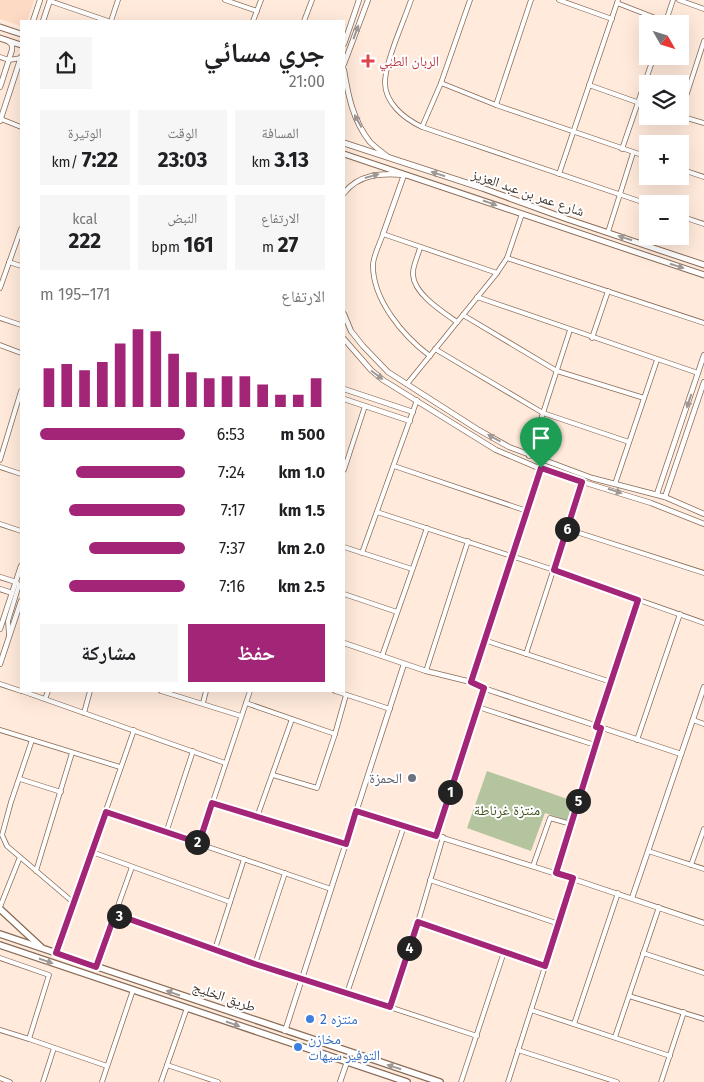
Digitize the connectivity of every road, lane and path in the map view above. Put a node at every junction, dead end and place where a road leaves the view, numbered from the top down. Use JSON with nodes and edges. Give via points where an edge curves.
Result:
{"nodes":[{"id":1,"x":40,"y":0,"type":"edge"},
{"id":2,"x":50,"y":0,"type":"edge"},
{"id":3,"x":118,"y":0,"type":"edge"},
{"id":4,"x":225,"y":0,"type":"edge"},
{"id":5,"x":261,"y":0,"type":"edge"},
{"id":6,"x":312,"y":0,"type":"edge"},
{"id":7,"x":359,"y":0,"type":"edge"},
{"id":8,"x":368,"y":0,"type":"edge"},
{"id":9,"x":411,"y":0,"type":"edge"},
{"id":10,"x":470,"y":0,"type":"edge"},
{"id":11,"x":531,"y":0,"type":"edge"},
{"id":12,"x":559,"y":0,"type":"edge"},
{"id":13,"x":673,"y":0,"type":"edge"},
{"id":14,"x":679,"y":0,"type":"edge"},
{"id":15,"x":618,"y":2,"type":"edge"},
{"id":16,"x":704,"y":9,"type":"edge"},
{"id":17,"x":257,"y":11,"type":"junction"},
{"id":18,"x":647,"y":15,"type":"edge"},
{"id":19,"x":668,"y":15,"type":"edge"},
{"id":20,"x":612,"y":19,"type":"junction"},
{"id":21,"x":33,"y":20,"type":"edge"},
{"id":22,"x":43,"y":20,"type":"edge"},
{"id":23,"x":107,"y":20,"type":"edge"},
{"id":24,"x":110,"y":20,"type":"edge"},
{"id":25,"x":253,"y":20,"type":"edge"},
{"id":26,"x":304,"y":20,"type":"edge"},
{"id":27,"x":0,"y":27,"type":"edge"},
{"id":28,"x":20,"y":34,"type":"edge"},
{"id":29,"x":0,"y":38,"type":"edge"},
{"id":30,"x":6,"y":40,"type":"junction"},
{"id":31,"x":345,"y":41,"type":"edge"},
{"id":32,"x":704,"y":41,"type":"edge"},
{"id":33,"x":20,"y":45,"type":"edge"},
{"id":34,"x":0,"y":57,"type":"edge"},
{"id":35,"x":20,"y":58,"type":"edge"},
{"id":36,"x":9,"y":60,"type":"junction"},
{"id":37,"x":20,"y":61,"type":"edge"},
{"id":38,"x":345,"y":61,"type":"edge"},
{"id":39,"x":651,"y":65,"type":"edge"},
{"id":40,"x":345,"y":79,"type":"edge"},
{"id":41,"x":441,"y":83,"type":"junction"},
{"id":42,"x":589,"y":85,"type":"junction"},
{"id":43,"x":0,"y":87,"type":"edge"},
{"id":44,"x":689,"y":87,"type":"edge"},
{"id":45,"x":637,"y":102,"type":"junction"},
{"id":46,"x":496,"y":106,"type":"junction"},
{"id":47,"x":689,"y":118,"type":"edge"},
{"id":48,"x":0,"y":120,"type":"edge"},
{"id":49,"x":704,"y":124,"type":"edge"},
{"id":50,"x":20,"y":127,"type":"edge"},
{"id":51,"x":422,"y":127,"type":"junction"},
{"id":52,"x":574,"y":132,"type":"junction"},
{"id":53,"x":345,"y":143,"type":"edge"},
{"id":54,"x":622,"y":148,"type":"junction"},
{"id":55,"x":633,"y":152,"type":"junction"},
{"id":56,"x":345,"y":154,"type":"edge"},
{"id":57,"x":639,"y":154,"type":"edge"},
{"id":58,"x":389,"y":158,"type":"junction"},
{"id":59,"x":689,"y":171,"type":"edge"},
{"id":60,"x":559,"y":174,"type":"junction"},
{"id":61,"x":404,"y":175,"type":"junction"},
{"id":62,"x":704,"y":177,"type":"edge"},
{"id":63,"x":345,"y":192,"type":"edge"},
{"id":64,"x":620,"y":195,"type":"junction"},
{"id":65,"x":639,"y":201,"type":"edge"},
{"id":66,"x":522,"y":214,"type":"junction"},
{"id":67,"x":689,"y":219,"type":"edge"},
{"id":68,"x":704,"y":224,"type":"edge"},
{"id":69,"x":20,"y":232,"type":"edge"},
{"id":70,"x":608,"y":232,"type":"junction"},
{"id":71,"x":383,"y":234,"type":"junction"},
{"id":72,"x":420,"y":248,"type":"junction"},
{"id":73,"x":507,"y":258,"type":"junction"},
{"id":74,"x":10,"y":262,"type":"junction"},
{"id":75,"x":704,"y":265,"type":"edge"},
{"id":76,"x":20,"y":266,"type":"edge"},
{"id":77,"x":497,"y":273,"type":"junction"},
{"id":78,"x":704,"y":275,"type":"edge"},
{"id":79,"x":0,"y":288,"type":"edge"},
{"id":80,"x":608,"y":291,"type":"junction"},
{"id":81,"x":478,"y":297,"type":"junction"},
{"id":82,"x":463,"y":315,"type":"junction"},
{"id":83,"x":345,"y":316,"type":"edge"},
{"id":84,"x":0,"y":318,"type":"edge"},
{"id":85,"x":457,"y":322,"type":"junction"},
{"id":86,"x":704,"y":323,"type":"edge"},
{"id":87,"x":20,"y":325,"type":"edge"},
{"id":88,"x":570,"y":330,"type":"junction"},
{"id":89,"x":592,"y":338,"type":"junction"},
{"id":90,"x":345,"y":340,"type":"edge"},
{"id":91,"x":0,"y":346,"type":"edge"},
{"id":92,"x":435,"y":349,"type":"junction"},
{"id":93,"x":20,"y":353,"type":"edge"},
{"id":94,"x":704,"y":355,"type":"edge"},
{"id":95,"x":430,"y":356,"type":"junction"},
{"id":96,"x":657,"y":360,"type":"junction"},
{"id":97,"x":557,"y":371,"type":"junction"},
{"id":98,"x":698,"y":374,"type":"junction"},
{"id":99,"x":704,"y":382,"type":"edge"},
{"id":100,"x":407,"y":384,"type":"junction"},
{"id":101,"x":345,"y":389,"type":"edge"},
{"id":102,"x":20,"y":394,"type":"edge"},
{"id":103,"x":644,"y":398,"type":"junction"},
{"id":104,"x":345,"y":399,"type":"edge"},
{"id":105,"x":417,"y":400,"type":"junction"},
{"id":106,"x":366,"y":406,"type":"junction"},
{"id":107,"x":413,"y":412,"type":"junction"},
{"id":108,"x":543,"y":413,"type":"junction"},
{"id":109,"x":410,"y":421,"type":"junction"},
{"id":110,"x":629,"y":442,"type":"junction"},
{"id":111,"x":530,"y":456,"type":"junction"},
{"id":112,"x":0,"y":460,"type":"edge"},
{"id":113,"x":394,"y":466,"type":"junction"},
{"id":114,"x":0,"y":467,"type":"edge"},
{"id":115,"x":345,"y":467,"type":"edge"},
{"id":116,"x":541,"y":468,"type":"junction"},
{"id":117,"x":20,"y":474,"type":"edge"},
{"id":118,"x":582,"y":482,"type":"junction"},
{"id":119,"x":615,"y":484,"type":"junction"},
{"id":120,"x":657,"y":494,"type":"junction"},
{"id":121,"x":665,"y":497,"type":"junction"},
{"id":122,"x":527,"y":511,"type":"junction"},
{"id":123,"x":377,"y":512,"type":"junction"},
{"id":124,"x":704,"y":514,"type":"edge"},
{"id":125,"x":0,"y":524,"type":"edge"},
{"id":126,"x":704,"y":524,"type":"edge"},
{"id":127,"x":427,"y":528,"type":"junction"},
{"id":128,"x":567,"y":529,"type":"junction"},
{"id":129,"x":20,"y":531,"type":"edge"},
{"id":130,"x":468,"y":541,"type":"junction"},
{"id":131,"x":345,"y":547,"type":"edge"},
{"id":132,"x":362,"y":554,"type":"junction"},
{"id":133,"x":512,"y":556,"type":"junction"},
{"id":134,"x":20,"y":569,"type":"edge"},
{"id":135,"x":412,"y":569,"type":"junction"},
{"id":136,"x":554,"y":570,"type":"junction"},
{"id":137,"x":704,"y":573,"type":"edge"},
{"id":138,"x":0,"y":577,"type":"edge"},
{"id":139,"x":16,"y":582,"type":"junction"},
{"id":140,"x":0,"y":589,"type":"edge"},
{"id":141,"x":12,"y":593,"type":"junction"},
{"id":142,"x":345,"y":594,"type":"edge"},
{"id":143,"x":638,"y":600,"type":"junction"},
{"id":144,"x":20,"y":604,"type":"edge"},
{"id":145,"x":397,"y":612,"type":"junction"},
{"id":146,"x":680,"y":614,"type":"junction"},
{"id":147,"x":704,"y":623,"type":"edge"},
{"id":148,"x":0,"y":629,"type":"edge"},
{"id":149,"x":9,"y":638,"type":"junction"},
{"id":150,"x":484,"y":640,"type":"junction"},
{"id":151,"x":345,"y":643,"type":"edge"},
{"id":152,"x":526,"y":654,"type":"junction"},
{"id":153,"x":382,"y":656,"type":"junction"},
{"id":154,"x":0,"y":664,"type":"edge"},
{"id":155,"x":404,"y":664,"type":"junction"},
{"id":156,"x":426,"y":671,"type":"junction"},
{"id":157,"x":471,"y":682,"type":"junction"},
{"id":158,"x":611,"y":682,"type":"junction"},
{"id":159,"x":0,"y":684,"type":"edge"},
{"id":160,"x":704,"y":687,"type":"edge"},
{"id":161,"x":484,"y":688,"type":"junction"},
{"id":162,"x":20,"y":690,"type":"edge"},
{"id":163,"x":25,"y":692,"type":"edge"},
{"id":164,"x":48,"y":692,"type":"edge"},
{"id":165,"x":90,"y":692,"type":"edge"},
{"id":166,"x":164,"y":692,"type":"edge"},
{"id":167,"x":206,"y":692,"type":"edge"},
{"id":168,"x":250,"y":692,"type":"edge"},
{"id":169,"x":338,"y":692,"type":"edge"},
{"id":170,"x":346,"y":695,"type":"junction"},
{"id":171,"x":45,"y":699,"type":"junction"},
{"id":172,"x":203,"y":703,"type":"junction"},
{"id":173,"x":246,"y":703,"type":"junction"},
{"id":174,"x":478,"y":708,"type":"junction"},
{"id":175,"x":390,"y":710,"type":"junction"},
{"id":176,"x":84,"y":713,"type":"junction"},
{"id":177,"x":241,"y":716,"type":"junction"},
{"id":178,"x":292,"y":719,"type":"junction"},
{"id":179,"x":693,"y":720,"type":"junction"},
{"id":180,"x":704,"y":724,"type":"edge"},
{"id":181,"x":598,"y":727,"type":"junction"},
{"id":182,"x":0,"y":730,"type":"edge"},
{"id":183,"x":134,"y":730,"type":"junction"},
{"id":184,"x":335,"y":734,"type":"junction"},
{"id":185,"x":32,"y":740,"type":"junction"},
{"id":186,"x":637,"y":740,"type":"junction"},
{"id":187,"x":595,"y":745,"type":"junction"},
{"id":188,"x":193,"y":751,"type":"junction"},
{"id":189,"x":72,"y":752,"type":"junction"},
{"id":190,"x":681,"y":754,"type":"junction"},
{"id":191,"x":225,"y":763,"type":"junction"},
{"id":192,"x":120,"y":767,"type":"junction"},
{"id":193,"x":272,"y":774,"type":"junction"},
{"id":194,"x":20,"y":779,"type":"junction"},
{"id":195,"x":61,"y":792,"type":"junction"},
{"id":196,"x":212,"y":803,"type":"junction"},
{"id":197,"x":356,"y":811,"type":"junction"},
{"id":198,"x":106,"y":812,"type":"junction"},
{"id":199,"x":257,"y":816,"type":"junction"},
{"id":200,"x":571,"y":824,"type":"junction"},
{"id":201,"x":404,"y":826,"type":"junction"},
{"id":202,"x":704,"y":829,"type":"edge"},
{"id":203,"x":166,"y":833,"type":"junction"},
{"id":204,"x":436,"y":836,"type":"junction"},
{"id":205,"x":443,"y":837,"type":"junction"},
{"id":206,"x":199,"y":843,"type":"junction"},
{"id":207,"x":346,"y":844,"type":"junction"},
{"id":208,"x":648,"y":851,"type":"junction"},
{"id":209,"x":92,"y":852,"type":"junction"},
{"id":210,"x":20,"y":857,"type":"junction"},
{"id":211,"x":244,"y":859,"type":"junction"},
{"id":212,"x":691,"y":864,"type":"junction"},
{"id":213,"x":532,"y":866,"type":"junction"},
{"id":214,"x":132,"y":867,"type":"junction"},
{"id":215,"x":704,"y":869,"type":"edge"},
{"id":216,"x":36,"y":871,"type":"junction"},
{"id":217,"x":285,"y":873,"type":"junction"},
{"id":218,"x":556,"y":873,"type":"junction"},
{"id":219,"x":573,"y":878,"type":"junction"},
{"id":220,"x":430,"y":880,"type":"junction"},
{"id":221,"x":331,"y":889,"type":"junction"},
{"id":222,"x":618,"y":893,"type":"junction"},
{"id":223,"x":632,"y":898,"type":"junction"},
{"id":224,"x":230,"y":902,"type":"junction"},
{"id":225,"x":74,"y":903,"type":"junction"},
{"id":226,"x":658,"y":907,"type":"junction"},
{"id":227,"x":0,"y":908,"type":"edge"},
{"id":228,"x":115,"y":914,"type":"junction"},
{"id":229,"x":418,"y":922,"type":"junction"},
{"id":230,"x":704,"y":923,"type":"edge"},
{"id":231,"x":559,"y":924,"type":"junction"},
{"id":232,"x":0,"y":934,"type":"edge"},
{"id":233,"x":0,"y":945,"type":"edge"},
{"id":234,"x":42,"y":948,"type":"junction"},
{"id":235,"x":215,"y":949,"type":"junction"},
{"id":236,"x":504,"y":952,"type":"junction"},
{"id":237,"x":56,"y":953,"type":"junction"},
{"id":238,"x":643,"y":953,"type":"junction"},
{"id":239,"x":26,"y":954,"type":"junction"},
{"id":240,"x":0,"y":958,"type":"edge"},
{"id":241,"x":255,"y":964,"type":"junction"},
{"id":242,"x":22,"y":966,"type":"junction"},
{"id":243,"x":545,"y":966,"type":"junction"},
{"id":244,"x":96,"y":967,"type":"junction"},
{"id":245,"x":704,"y":973,"type":"edge"},
{"id":246,"x":302,"y":978,"type":"junction"},
{"id":247,"x":133,"y":990,"type":"junction"},
{"id":248,"x":347,"y":993,"type":"junction"},
{"id":249,"x":629,"y":996,"type":"junction"},
{"id":250,"x":390,"y":1007,"type":"junction"},
{"id":251,"x":187,"y":1008,"type":"junction"},
{"id":252,"x":531,"y":1010,"type":"junction"},
{"id":253,"x":684,"y":1012,"type":"junction"},
{"id":254,"x":704,"y":1019,"type":"edge"},
{"id":255,"x":574,"y":1024,"type":"junction"},
{"id":256,"x":0,"y":1030,"type":"edge"},
{"id":257,"x":285,"y":1031,"type":"junction"},
{"id":258,"x":477,"y":1036,"type":"junction"},
{"id":259,"x":615,"y":1037,"type":"junction"},
{"id":260,"x":29,"y":1039,"type":"junction"},
{"id":261,"x":54,"y":1048,"type":"junction"},
{"id":262,"x":518,"y":1050,"type":"junction"},
{"id":263,"x":670,"y":1056,"type":"junction"},
{"id":264,"x":347,"y":1062,"type":"junction"},
{"id":265,"x":166,"y":1065,"type":"junction"},
{"id":266,"x":107,"y":1066,"type":"junction"},
{"id":267,"x":0,"y":1078,"type":"edge"},
{"id":268,"x":10,"y":1082,"type":"edge"},
{"id":269,"x":43,"y":1082,"type":"edge"},
{"id":270,"x":102,"y":1082,"type":"edge"},
{"id":271,"x":161,"y":1082,"type":"edge"},
{"id":272,"x":218,"y":1082,"type":"edge"},
{"id":273,"x":340,"y":1082,"type":"edge"},
{"id":274,"x":404,"y":1082,"type":"edge"},
{"id":275,"x":440,"y":1082,"type":"edge"},
{"id":276,"x":461,"y":1082,"type":"edge"},
{"id":277,"x":508,"y":1082,"type":"edge"},
{"id":278,"x":617,"y":1082,"type":"edge"},
{"id":279,"x":660,"y":1082,"type":"edge"}],
"edges":[{"from":1,"to":21,"type":"street"},
{"from":2,"to":22,"type":"street"},
{"from":2,"to":23,"type":"street"},
{"from":3,"to":24,"type":"street"},
{"from":4,"to":17,"type":"street"},
{"from":5,"to":17,"type":"street"},
{"from":6,"to":26,"type":"street"},
{"from":7,"to":31,"type":"street"},
{"from":38,"to":8,"type":"street","one_way":true},
{"from":9,"to":51,"type":"street","via":[[389,61],[385,82],[398,112]]},
{"from":10,"to":41,"type":"street"},
{"from":11,"to":46,"type":"street"},
{"from":12,"to":20,"type":"street"},
{"from":13,"to":19,"type":"street"},
{"from":14,"to":16,"type":"street"},
{"from":15,"to":18,"type":"street"},
{"from":15,"to":20,"type":"street"},
{"from":17,"to":25,"type":"street"},
{"from":20,"to":42,"type":"street"},
{"from":27,"to":28,"type":"main road"},
{"from":29,"to":30,"type":"main road"},
{"from":30,"to":33,"type":"main road"},
{"from":30,"to":36,"type":"street","via":[[12,48]]},
{"from":32,"to":44,"type":"street"},
{"from":34,"to":36,"type":"street"},
{"from":35,"to":36,"type":"street"},
{"from":36,"to":43,"type":"street"},
{"from":37,"to":48,"type":"street"},
{"from":39,"to":45,"type":"street"},
{"from":58,"to":40,"type":"street","one_way":true,"via":[[371,142],[355,118]]},
{"from":41,"to":46,"type":"street"},
{"from":41,"to":51,"type":"street"},
{"from":42,"to":45,"type":"street"},
{"from":42,"to":52,"type":"street"},
{"from":45,"to":54,"type":"street"},
{"from":46,"to":52,"type":"street"},
{"from":47,"to":49,"type":"street"},
{"from":48,"to":50,"type":"street"},
{"from":51,"to":60,"type":"street"},
{"from":52,"to":54,"type":"street"},
{"from":52,"to":60,"type":"street"},
{"from":53,"to":58,"type":"main road","name":"شارع عمر بن عبد العزيز"},
{"from":54,"to":55,"type":"street"},
{"from":55,"to":57,"type":"street"},
{"from":55,"to":64,"type":"street"},
{"from":56,"to":61,"type":"main road","name":"شارع عمر بن عبد العزيز"},
{"from":70,"to":58,"type":"main road","name":"شارع عمر بن عبد العزيز","one_way":true},
{"from":59,"to":62,"type":"street"},
{"from":60,"to":64,"type":"street"},
{"from":63,"to":61,"type":"street","one_way":true,"via":[[367,177],[384,173]]},
{"from":61,"to":66,"type":"main road","name":"شارع عمر بن عبد العزيز","one_way":true},
{"from":61,"to":71,"type":"street"},
{"from":64,"to":65,"type":"street"},
{"from":64,"to":70,"type":"street"},
{"from":66,"to":73,"type":"street"},
{"from":66,"to":78,"type":"main road","name":"شارع عمر بن عبد العزيز","one_way":true},
{"from":67,"to":68,"type":"street"},
{"from":69,"to":74,"type":"street"},
{"from":75,"to":70,"type":"main road","name":"شارع عمر بن عبد العزيز","one_way":true},
{"from":71,"to":72,"type":"street"},
{"from":71,"to":95,"type":"street","via":[[373,263],[377,288],[384,306],[416,345]]},
{"from":72,"to":77,"type":"street"},
{"from":72,"to":85,"type":"street","via":[[412,272],[414,280],[426,298]]},
{"from":73,"to":77,"type":"street"},
{"from":73,"to":80,"type":"street"},
{"from":74,"to":76,"type":"street"},
{"from":74,"to":79,"type":"street"},
{"from":77,"to":81,"type":"street"},
{"from":80,"to":86,"type":"street"},
{"from":80,"to":89,"type":"street"},
{"from":81,"to":82,"type":"street"},
{"from":81,"to":88,"type":"street"},
{"from":82,"to":85,"type":"street"},
{"from":82,"to":97,"type":"street"},
{"from":83,"to":100,"type":"street","via":[[362,346],[388,372]]},
{"from":84,"to":87,"type":"street"},
{"from":85,"to":92,"type":"street"},
{"from":88,"to":89,"type":"street"},
{"from":88,"to":97,"type":"street"},
{"from":89,"to":96,"type":"street"},
{"from":90,"to":105,"type":"street","one_way":true,"via":[[370,370]]},
{"from":91,"to":93,"type":"street"},
{"from":92,"to":95,"type":"street"},
{"from":92,"to":108,"type":"street"},
{"from":94,"to":98,"type":"street"},
{"from":95,"to":100,"type":"street"},
{"from":96,"to":98,"type":"street"},
{"from":96,"to":103,"type":"street"},
{"from":97,"to":103,"type":"street"},
{"from":97,"to":108,"type":"street"},
{"from":98,"to":120,"type":"street","one_way":true},
{"from":99,"to":121,"type":"street"},
{"from":111,"to":100,"type":"street","one_way":true,"via":[[477,429]]},
{"from":101,"to":107,"type":"street"},
{"from":102,"to":112,"type":"street"},
{"from":103,"to":110,"type":"street"},
{"from":104,"to":106,"type":"street"},
{"from":105,"to":107,"type":"street"},
{"from":105,"to":116,"type":"street","via":[[496,450]]},
{"from":106,"to":109,"type":"street"},
{"from":106,"to":115,"type":"street"},
{"from":107,"to":109,"type":"street"},
{"from":108,"to":110,"type":"street"},
{"from":108,"to":111,"type":"street"},
{"from":109,"to":113,"type":"street"},
{"from":110,"to":119,"type":"street"},
{"from":111,"to":119,"type":"street"},
{"from":113,"to":122,"type":"street"},
{"from":113,"to":123,"type":"street"},
{"from":114,"to":117,"type":"street"},
{"from":116,"to":118,"type":"street"},
{"from":116,"to":122,"type":"street"},
{"from":118,"to":126,"type":"street","one_way":true,"via":[[656,504]]},
{"from":118,"to":128,"type":"street"},
{"from":119,"to":120,"type":"street"},
{"from":120,"to":121,"type":"street"},
{"from":121,"to":124,"type":"street"},
{"from":122,"to":133,"type":"street"},
{"from":123,"to":127,"type":"street"},
{"from":123,"to":132,"type":"street"},
{"from":125,"to":129,"type":"street"},
{"from":127,"to":130,"type":"street"},
{"from":127,"to":135,"type":"street"},
{"from":128,"to":136,"type":"street"},
{"from":128,"to":137,"type":"street"},
{"from":130,"to":133,"type":"street"},
{"from":130,"to":156,"type":"street"},
{"from":131,"to":132,"type":"street"},
{"from":132,"to":135,"type":"street"},
{"from":133,"to":136,"type":"street"},
{"from":133,"to":150,"type":"street"},
{"from":134,"to":139,"type":"street"},
{"from":135,"to":145,"type":"street"},
{"from":136,"to":143,"type":"street"},
{"from":136,"to":152,"type":"street"},
{"from":138,"to":139,"type":"street"},
{"from":139,"to":141,"type":"street"},
{"from":139,"to":149,"type":"street","via":[[19,585],[8,620]]},
{"from":140,"to":141,"type":"street"},
{"from":141,"to":148,"type":"street"},
{"from":142,"to":145,"type":"street"},
{"from":143,"to":146,"type":"street"},
{"from":143,"to":158,"type":"street"},
{"from":144,"to":149,"type":"street"},
{"from":145,"to":153,"type":"street"},
{"from":146,"to":147,"type":"street"},
{"from":146,"to":186,"type":"street"},
{"from":149,"to":154,"type":"street"},
{"from":150,"to":152,"type":"street"},
{"from":150,"to":157,"type":"street"},
{"from":151,"to":153,"type":"street"},
{"from":152,"to":158,"type":"street"},
{"from":153,"to":155,"type":"street"},
{"from":155,"to":156,"type":"street"},
{"from":155,"to":175,"type":"street"},
{"from":156,"to":157,"type":"street"},
{"from":157,"to":161,"type":"street"},
{"from":158,"to":181,"type":"street"},
{"from":159,"to":162,"type":"street"},
{"from":160,"to":179,"type":"street"},
{"from":161,"to":174,"type":"street"},
{"from":161,"to":181,"type":"street"},
{"from":163,"to":171,"type":"street"},
{"from":164,"to":171,"type":"street"},
{"from":165,"to":176,"type":"street"},
{"from":166,"to":172,"type":"street"},
{"from":167,"to":172,"type":"street"},
{"from":168,"to":173,"type":"street"},
{"from":169,"to":170,"type":"street"},
{"from":170,"to":175,"type":"street"},
{"from":170,"to":184,"type":"street"},
{"from":171,"to":176,"type":"street"},
{"from":172,"to":177,"type":"street"},
{"from":173,"to":177,"type":"street"},
{"from":173,"to":178,"type":"street"},
{"from":174,"to":187,"type":"street"},
{"from":174,"to":204,"type":"street"},
{"from":175,"to":197,"type":"street"},
{"from":176,"to":183,"type":"street"},
{"from":177,"to":191,"type":"street"},
{"from":178,"to":184,"type":"street"},
{"from":178,"to":193,"type":"street"},
{"from":179,"to":180,"type":"street"},
{"from":179,"to":190,"type":"street"},
{"from":181,"to":186,"type":"street"},
{"from":181,"to":187,"type":"street"},
{"from":182,"to":185,"type":"street"},
{"from":183,"to":188,"type":"street"},
{"from":183,"to":192,"type":"street"},
{"from":184,"to":193,"type":"street","via":[[316,788]]},
{"from":185,"to":189,"type":"street"},
{"from":185,"to":194,"type":"street"},
{"from":186,"to":190,"type":"street"},
{"from":187,"to":200,"type":"street"},
{"from":188,"to":191,"type":"street"},
{"from":188,"to":203,"type":"street"},
{"from":189,"to":192,"type":"street"},
{"from":189,"to":195,"type":"street"},
{"from":190,"to":208,"type":"street"},
{"from":191,"to":196,"type":"street"},
{"from":192,"to":198,"type":"street"},
{"from":193,"to":199,"type":"street"},
{"from":194,"to":195,"type":"street"},
{"from":194,"to":210,"type":"street","via":[[2,835],[7,846]]},
{"from":195,"to":216,"type":"street"},
{"from":196,"to":199,"type":"street"},
{"from":196,"to":206,"type":"street"},
{"from":197,"to":201,"type":"street"},
{"from":197,"to":207,"type":"street"},
{"from":198,"to":203,"type":"street"},
{"from":198,"to":209,"type":"street"},
{"from":199,"to":207,"type":"street"},
{"from":200,"to":213,"type":"street","via":[[550,818]]},
{"from":200,"to":218,"type":"street"},
{"from":201,"to":204,"type":"street"},
{"from":201,"to":248,"type":"street"},
{"from":202,"to":212,"type":"street"},
{"from":203,"to":206,"type":"street"},
{"from":204,"to":205,"type":"street"},
{"from":205,"to":213,"type":"street"},
{"from":205,"to":220,"type":"street"},
{"from":206,"to":211,"type":"street"},
{"from":207,"to":221,"type":"street"},
{"from":208,"to":212,"type":"street"},
{"from":208,"to":223,"type":"street"},
{"from":209,"to":214,"type":"street"},
{"from":209,"to":225,"type":"street"},
{"from":210,"to":216,"type":"street"},
{"from":210,"to":227,"type":"street"},
{"from":211,"to":217,"type":"street"},
{"from":211,"to":224,"type":"street"},
{"from":212,"to":215,"type":"street"},
{"from":213,"to":218,"type":"street"},
{"from":214,"to":224,"type":"street"},
{"from":214,"to":228,"type":"street"},
{"from":216,"to":225,"type":"street"},
{"from":217,"to":221,"type":"street"},
{"from":217,"to":241,"type":"street"},
{"from":218,"to":219,"type":"street"},
{"from":219,"to":222,"type":"street"},
{"from":219,"to":231,"type":"street"},
{"from":220,"to":229,"type":"street"},
{"from":220,"to":231,"type":"street"},
{"from":221,"to":246,"type":"street"},
{"from":222,"to":223,"type":"street"},
{"from":222,"to":255,"type":"street"},
{"from":223,"to":226,"type":"street"},
{"from":224,"to":235,"type":"street"},
{"from":225,"to":237,"type":"street"},
{"from":226,"to":230,"type":"street"},
{"from":226,"to":238,"type":"street"},
{"from":227,"to":234,"type":"main road"},
{"from":228,"to":235,"type":"street"},
{"from":228,"to":244,"type":"street"},
{"from":229,"to":236,"type":"street"},
{"from":229,"to":250,"type":"street"},
{"from":231,"to":243,"type":"street"},
{"from":232,"to":234,"type":"main road","name":"طريق الخليج"},
{"from":233,"to":239,"type":"main road","name":"طريق الخليج"},
{"from":234,"to":237,"type":"main road","name":"طريق الخليج"},
{"from":235,"to":241,"type":"street"},
{"from":236,"to":243,"type":"street"},
{"from":236,"to":258,"type":"street"},
{"from":237,"to":244,"type":"main road","name":"طريق الخليج"},
{"from":238,"to":245,"type":"street"},
{"from":238,"to":249,"type":"street"},
{"from":239,"to":242,"type":"street"},
{"from":239,"to":247,"type":"main road","name":"طريق الخليج","one_way":true},
{"from":240,"to":242,"type":"street"},
{"from":241,"to":246,"type":"street"},
{"from":242,"to":260,"type":"street","via":[[49,975]]},
{"from":243,"to":252,"type":"street"},
{"from":257,"to":244,"type":"main road","name":"طريق الخليج","one_way":true},
{"from":246,"to":248,"type":"street"},
{"from":246,"to":257,"type":"street"},
{"from":247,"to":251,"type":"main road","name":"طريق الخليج"},
{"from":247,"to":266,"type":"street"},
{"from":248,"to":250,"type":"street"},
{"from":249,"to":253,"type":"street"},
{"from":249,"to":259,"type":"street"},
{"from":250,"to":258,"type":"street"},
{"from":251,"to":264,"type":"main road","name":"طريق الخليج","one_way":true},
{"from":251,"to":265,"type":"street"},
{"from":252,"to":255,"type":"street"},
{"from":252,"to":262,"type":"street"},
{"from":253,"to":254,"type":"street"},
{"from":253,"to":263,"type":"street"},
{"from":255,"to":259,"type":"street"},
{"from":256,"to":260,"type":"street"},
{"from":275,"to":257,"type":"main road","name":"طريق الخليج","one_way":true},
{"from":258,"to":276,"type":"street"},
{"from":259,"to":263,"type":"street"},
{"from":260,"to":261,"type":"street"},
{"from":261,"to":266,"type":"street"},
{"from":261,"to":269,"type":"street"},
{"from":262,"to":277,"type":"street"},
{"from":262,"to":278,"type":"street"},
{"from":263,"to":279,"type":"street"},
{"from":264,"to":273,"type":"street"},
{"from":264,"to":274,"type":"main road","name":"طريق الخليج"},
{"from":265,"to":271,"type":"street"},
{"from":265,"to":272,"type":"street"},
{"from":266,"to":270,"type":"street"},
{"from":267,"to":268,"type":"street"}]}
